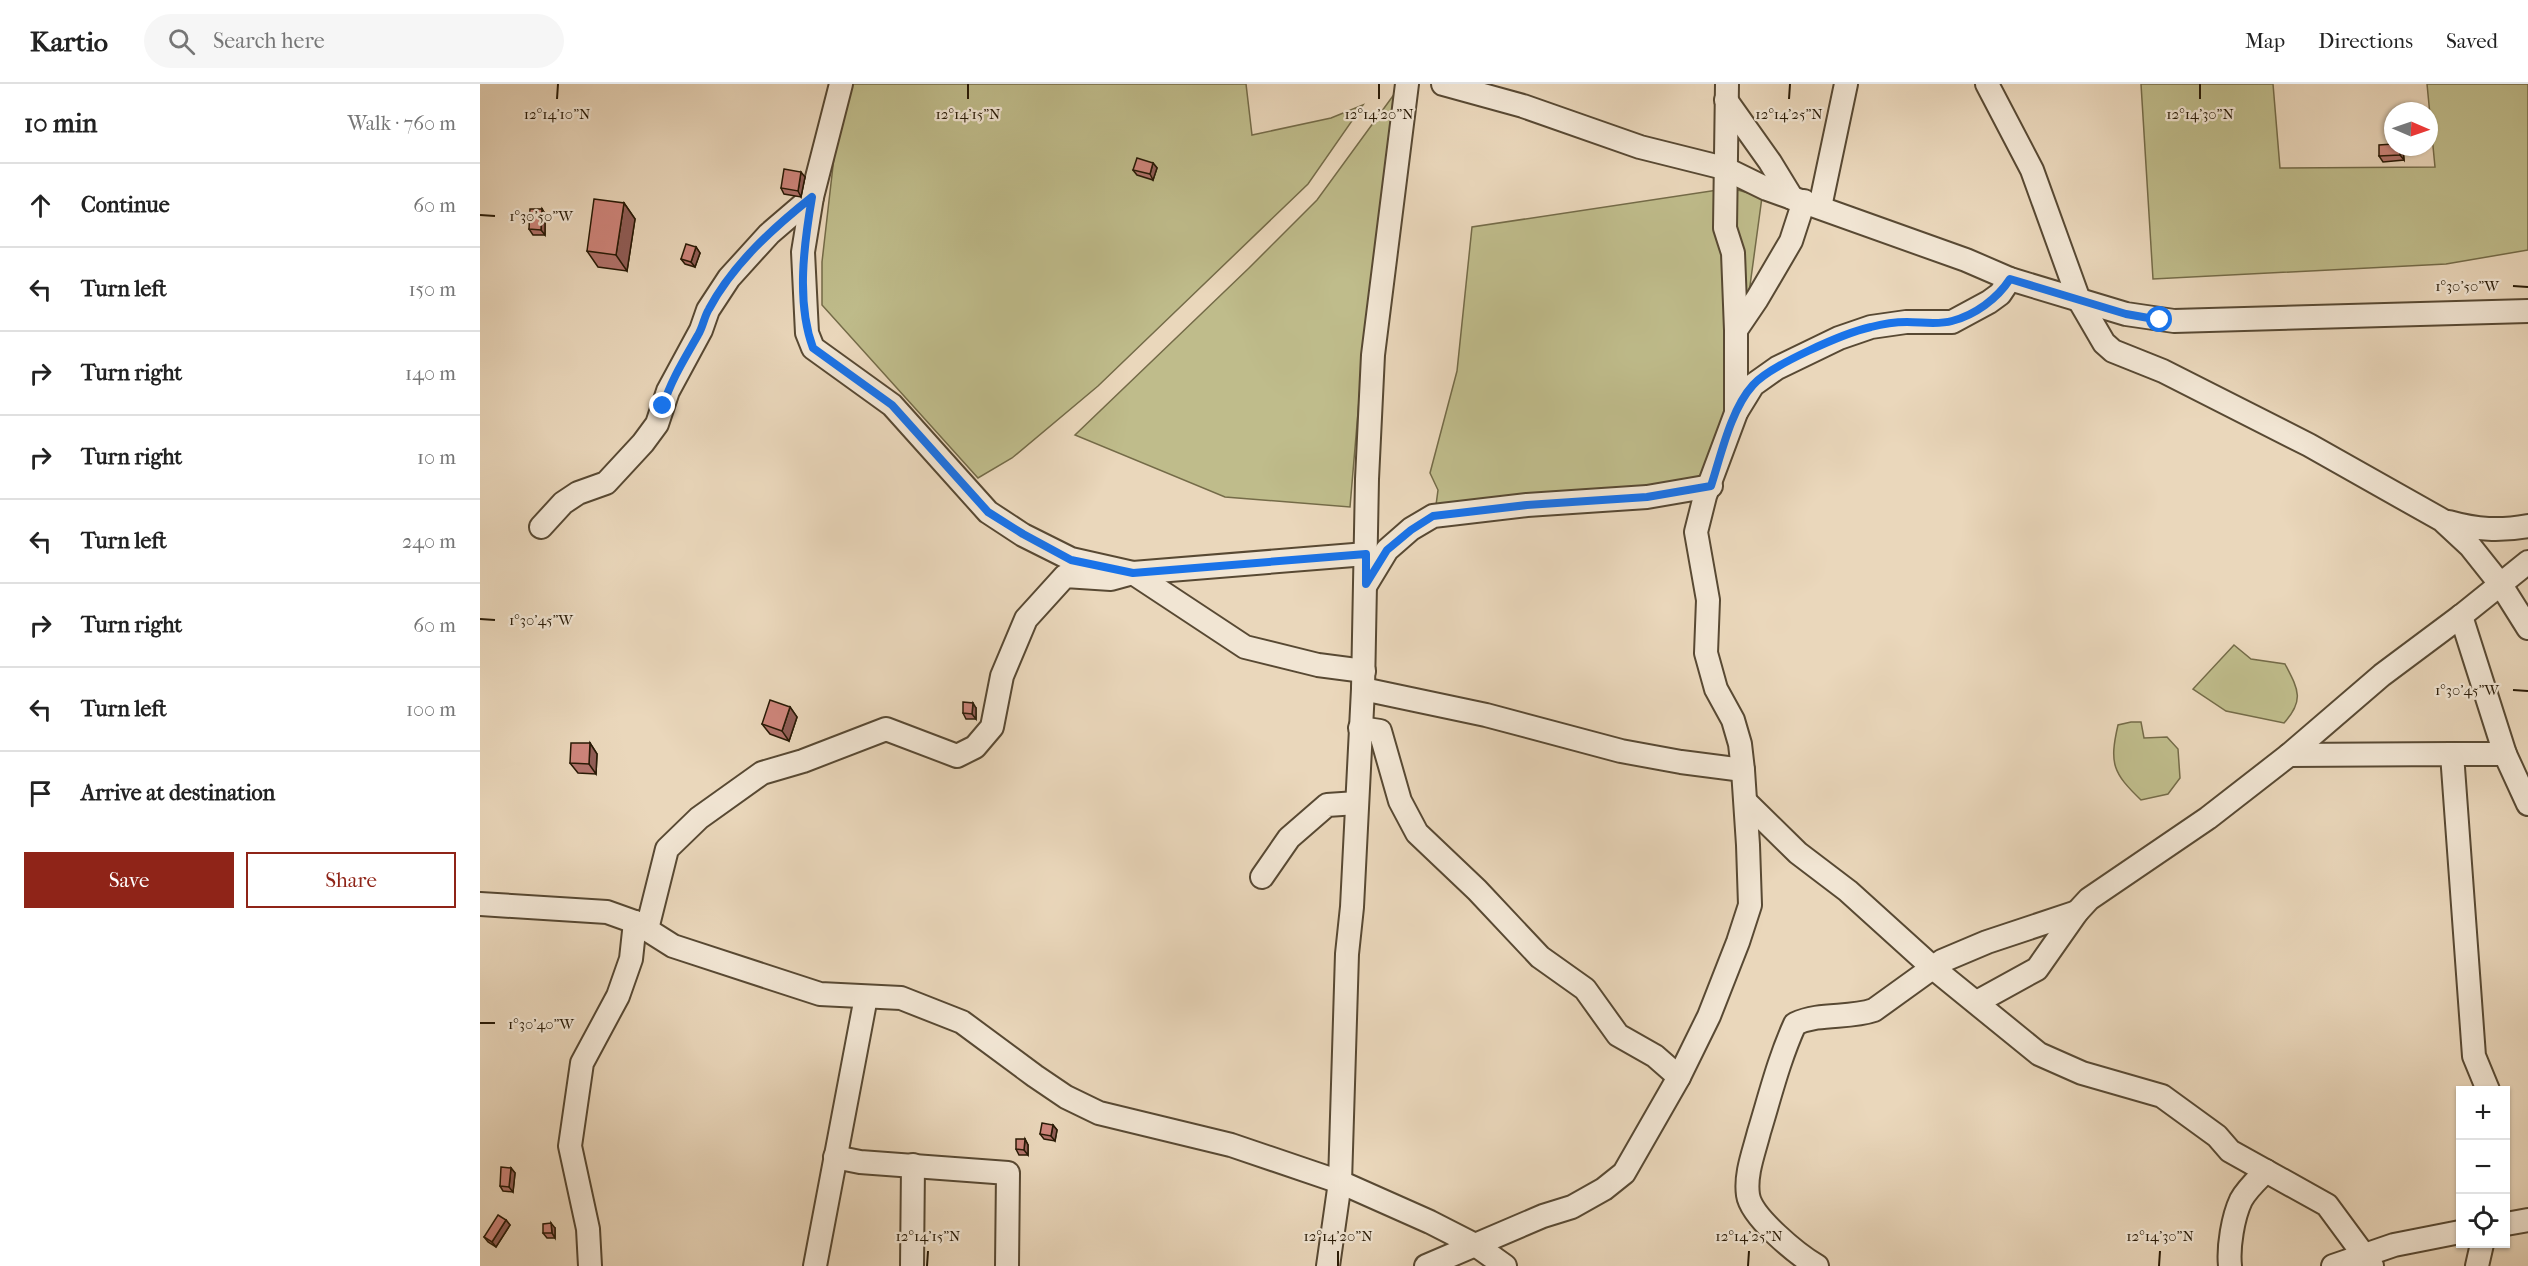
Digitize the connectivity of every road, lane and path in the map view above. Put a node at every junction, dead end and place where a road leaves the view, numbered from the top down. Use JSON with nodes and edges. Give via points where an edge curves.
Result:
{"nodes":[{"id":1,"x":841,"y":84,"type":"edge"},
{"id":2,"x":1407,"y":84,"type":"edge"},
{"id":3,"x":1443,"y":84,"type":"edge"},
{"id":4,"x":1846,"y":84,"type":"edge"},
{"id":5,"x":1987,"y":84,"type":"edge"},
{"id":6,"x":1723,"y":90,"type":"edge"},
{"id":7,"x":1725,"y":168,"type":"junction"},
{"id":8,"x":812,"y":197,"type":"junction"},
{"id":9,"x":1805,"y":202,"type":"junction"},
{"id":10,"x":2010,"y":279,"type":"junction"},
{"id":11,"x":2079,"y":300,"type":"junction"},
{"id":12,"x":2528,"y":310,"type":"edge"},
{"id":13,"x":1736,"y":330,"type":"junction"},
{"id":14,"x":1736,"y":412,"type":"junction"},
{"id":15,"x":1711,"y":486,"type":"junction"},
{"id":16,"x":2442,"y":520,"type":"junction"},
{"id":17,"x":2528,"y":526,"type":"edge"},
{"id":18,"x":541,"y":527,"type":"dead end"},
{"id":19,"x":1366,"y":554,"type":"junction"},
{"id":20,"x":2528,"y":562,"type":"edge"},
{"id":21,"x":1133,"y":573,"type":"junction"},
{"id":22,"x":1366,"y":584,"type":"junction"},
{"id":23,"x":2501,"y":585,"type":"junction"},
{"id":24,"x":2461,"y":616,"type":"junction"},
{"id":25,"x":2528,"y":628,"type":"edge"},
{"id":26,"x":1364,"y":680,"type":"junction"},
{"id":27,"x":1360,"y":728,"type":"junction"},
{"id":28,"x":2452,"y":754,"type":"junction"},
{"id":29,"x":2505,"y":754,"type":"junction"},
{"id":30,"x":2289,"y":755,"type":"junction"},
{"id":31,"x":1743,"y":770,"type":"junction"},
{"id":32,"x":1746,"y":802,"type":"junction"},
{"id":33,"x":1357,"y":803,"type":"junction"},
{"id":34,"x":2528,"y":804,"type":"edge"},
{"id":35,"x":1262,"y":877,"type":"dead end"},
{"id":36,"x":480,"y":904,"type":"edge"},
{"id":37,"x":2077,"y":912,"type":"junction"},
{"id":38,"x":641,"y":926,"type":"junction"},
{"id":39,"x":1932,"y":967,"type":"junction"},
{"id":40,"x":866,"y":997,"type":"junction"},
{"id":41,"x":1977,"y":1002,"type":"junction"},
{"id":42,"x":1679,"y":1077,"type":"junction"},
{"id":43,"x":2486,"y":1086,"type":"edge"},
{"id":44,"x":835,"y":1157,"type":"junction"},
{"id":45,"x":913,"y":1165,"type":"junction"},
{"id":46,"x":2266,"y":1171,"type":"junction"},
{"id":47,"x":1340,"y":1182,"type":"junction"},
{"id":48,"x":2528,"y":1220,"type":"edge"},
{"id":49,"x":2510,"y":1223,"type":"edge"},
{"id":50,"x":2456,"y":1233,"type":"edge"},
{"id":51,"x":1477,"y":1246,"type":"junction"},
{"id":52,"x":2481,"y":1248,"type":"edge"},
{"id":53,"x":2369,"y":1261,"type":"edge"},
{"id":54,"x":590,"y":1266,"type":"edge"},
{"id":55,"x":815,"y":1266,"type":"edge"},
{"id":56,"x":912,"y":1266,"type":"edge"},
{"id":57,"x":1007,"y":1266,"type":"edge"},
{"id":58,"x":1328,"y":1266,"type":"edge"},
{"id":59,"x":1426,"y":1266,"type":"edge"},
{"id":60,"x":1505,"y":1266,"type":"edge"},
{"id":61,"x":1817,"y":1266,"type":"edge"},
{"id":62,"x":2230,"y":1266,"type":"edge"},
{"id":63,"x":2333,"y":1266,"type":"edge"},
{"id":64,"x":2477,"y":1266,"type":"edge"}],
"edges":[{"from":1,"to":8,"type":"street"},
{"from":2,"to":19,"type":"street","via":[[1373,354]]},
{"from":3,"to":7,"type":"street","via":[[1523,106],[1640,147]]},
{"from":4,"to":9,"type":"street"},
{"from":5,"to":11,"type":"street","via":[[2032,171]]},
{"from":6,"to":7,"type":"street"},
{"from":6,"to":9,"type":"street","via":[[1770,162]]},
{"from":7,"to":9,"type":"street"},
{"from":7,"to":13,"type":"street","via":[[1725,228],[1733,253]]},
{"from":8,"to":18,"type":"street","via":[[769,234],[729,278],[708,310],[668,391],[657,424],[643,443],[606,483],[563,503]]},
{"from":8,"to":21,"type":"street","via":[[803,252],[807,333],[813,348],[892,405],[988,512],[1071,560]]},
{"from":9,"to":10,"type":"street"},
{"from":9,"to":13,"type":"street","via":[[1791,241]]},
{"from":10,"to":11,"type":"street"},
{"from":10,"to":14,"type":"street","via":[[1989,302],[1952,321],[1871,327],[1777,368],[1753,385]]},
{"from":11,"to":12,"type":"street","via":[[2126,314],[2174,321]]},
{"from":11,"to":16,"type":"street","via":[[2104,343],[2113,351],[2163,371],[2309,444]]},
{"from":13,"to":14,"type":"street"},
{"from":14,"to":15,"type":"street"},
{"from":15,"to":22,"type":"street","via":[[1647,497],[1433,516],[1387,550]]},
{"from":15,"to":31,"type":"street","via":[[1696,532],[1708,600],[1706,653],[1716,689],[1733,720]]},
{"from":16,"to":17,"type":"street","via":[[2476,530]]},
{"from":16,"to":23,"type":"street","via":[[2470,546]]},
{"from":19,"to":21,"type":"street"},
{"from":19,"to":22,"type":"street"},
{"from":20,"to":23,"type":"street"},
{"from":21,"to":26,"type":"street","via":[[1245,647]]},
{"from":21,"to":38,"type":"street","via":[[1112,579],[1065,576],[1049,593],[1026,619],[1002,676],[992,727],[975,747],[957,756],[886,729],[762,773],[699,818],[666,849]]},
{"from":22,"to":26,"type":"street"},
{"from":23,"to":24,"type":"street"},
{"from":23,"to":25,"type":"street"},
{"from":24,"to":29,"type":"street"},
{"from":24,"to":30,"type":"street","via":[[2382,675]]},
{"from":26,"to":27,"type":"street"},
{"from":26,"to":31,"type":"street","via":[[1621,751]]},
{"from":27,"to":33,"type":"street"},
{"from":27,"to":42,"type":"street","via":[[1380,731],[1400,801],[1418,833],[1540,957],[1585,989],[1618,1035],[1655,1056]]},
{"from":28,"to":29,"type":"street"},
{"from":28,"to":30,"type":"street"},
{"from":28,"to":43,"type":"street","via":[[2473,1048]]},
{"from":29,"to":34,"type":"street"},
{"from":30,"to":37,"type":"street","via":[[2208,818],[2089,899]]},
{"from":31,"to":32,"type":"street"},
{"from":32,"to":39,"type":"street","via":[[1798,853],[1848,891]]},
{"from":32,"to":42,"type":"street","via":[[1750,905],[1709,1016]]},
{"from":33,"to":35,"type":"street","via":[[1327,805],[1289,838]]},
{"from":33,"to":47,"type":"street","via":[[1347,954]]},
{"from":36,"to":38,"type":"street","via":[[607,912]]},
{"from":37,"to":39,"type":"street","via":[[1987,942]]},
{"from":37,"to":41,"type":"street","via":[[2037,969]]},
{"from":38,"to":40,"type":"street","via":[[673,946],[735,968],[820,994]]},
{"from":38,"to":54,"type":"street","via":[[618,996],[582,1063],[570,1146],[588,1229]]},
{"from":39,"to":41,"type":"street"},
{"from":39,"to":61,"type":"street","via":[[1874,1010],[1809,1018],[1795,1024],[1786,1045],[1750,1161],[1748,1196],[1758,1216],[1797,1254]]},
{"from":40,"to":44,"type":"street"},
{"from":40,"to":47,"type":"street","via":[[901,998],[962,1022],[1058,1092],[1099,1113],[1231,1146]]},
{"from":41,"to":46,"type":"street","via":[[2039,1054],[2072,1069],[2162,1096],[2217,1136],[2230,1151]]},
{"from":42,"to":51,"type":"street","via":[[1624,1173],[1572,1207]]},
{"from":44,"to":45,"type":"street"},
{"from":44,"to":55,"type":"street"},
{"from":45,"to":56,"type":"street"},
{"from":45,"to":57,"type":"street","via":[[1008,1173]]},
{"from":46,"to":53,"type":"street","via":[[2327,1205]]},
{"from":46,"to":62,"type":"street","via":[[2240,1202]]},
{"from":47,"to":51,"type":"street"},
{"from":47,"to":58,"type":"street"},
{"from":48,"to":49,"type":"street"},
{"from":50,"to":53,"type":"street","via":[[2394,1245]]},
{"from":51,"to":59,"type":"street"},
{"from":51,"to":60,"type":"street"},
{"from":52,"to":64,"type":"street"},
{"from":53,"to":63,"type":"street"}]}
